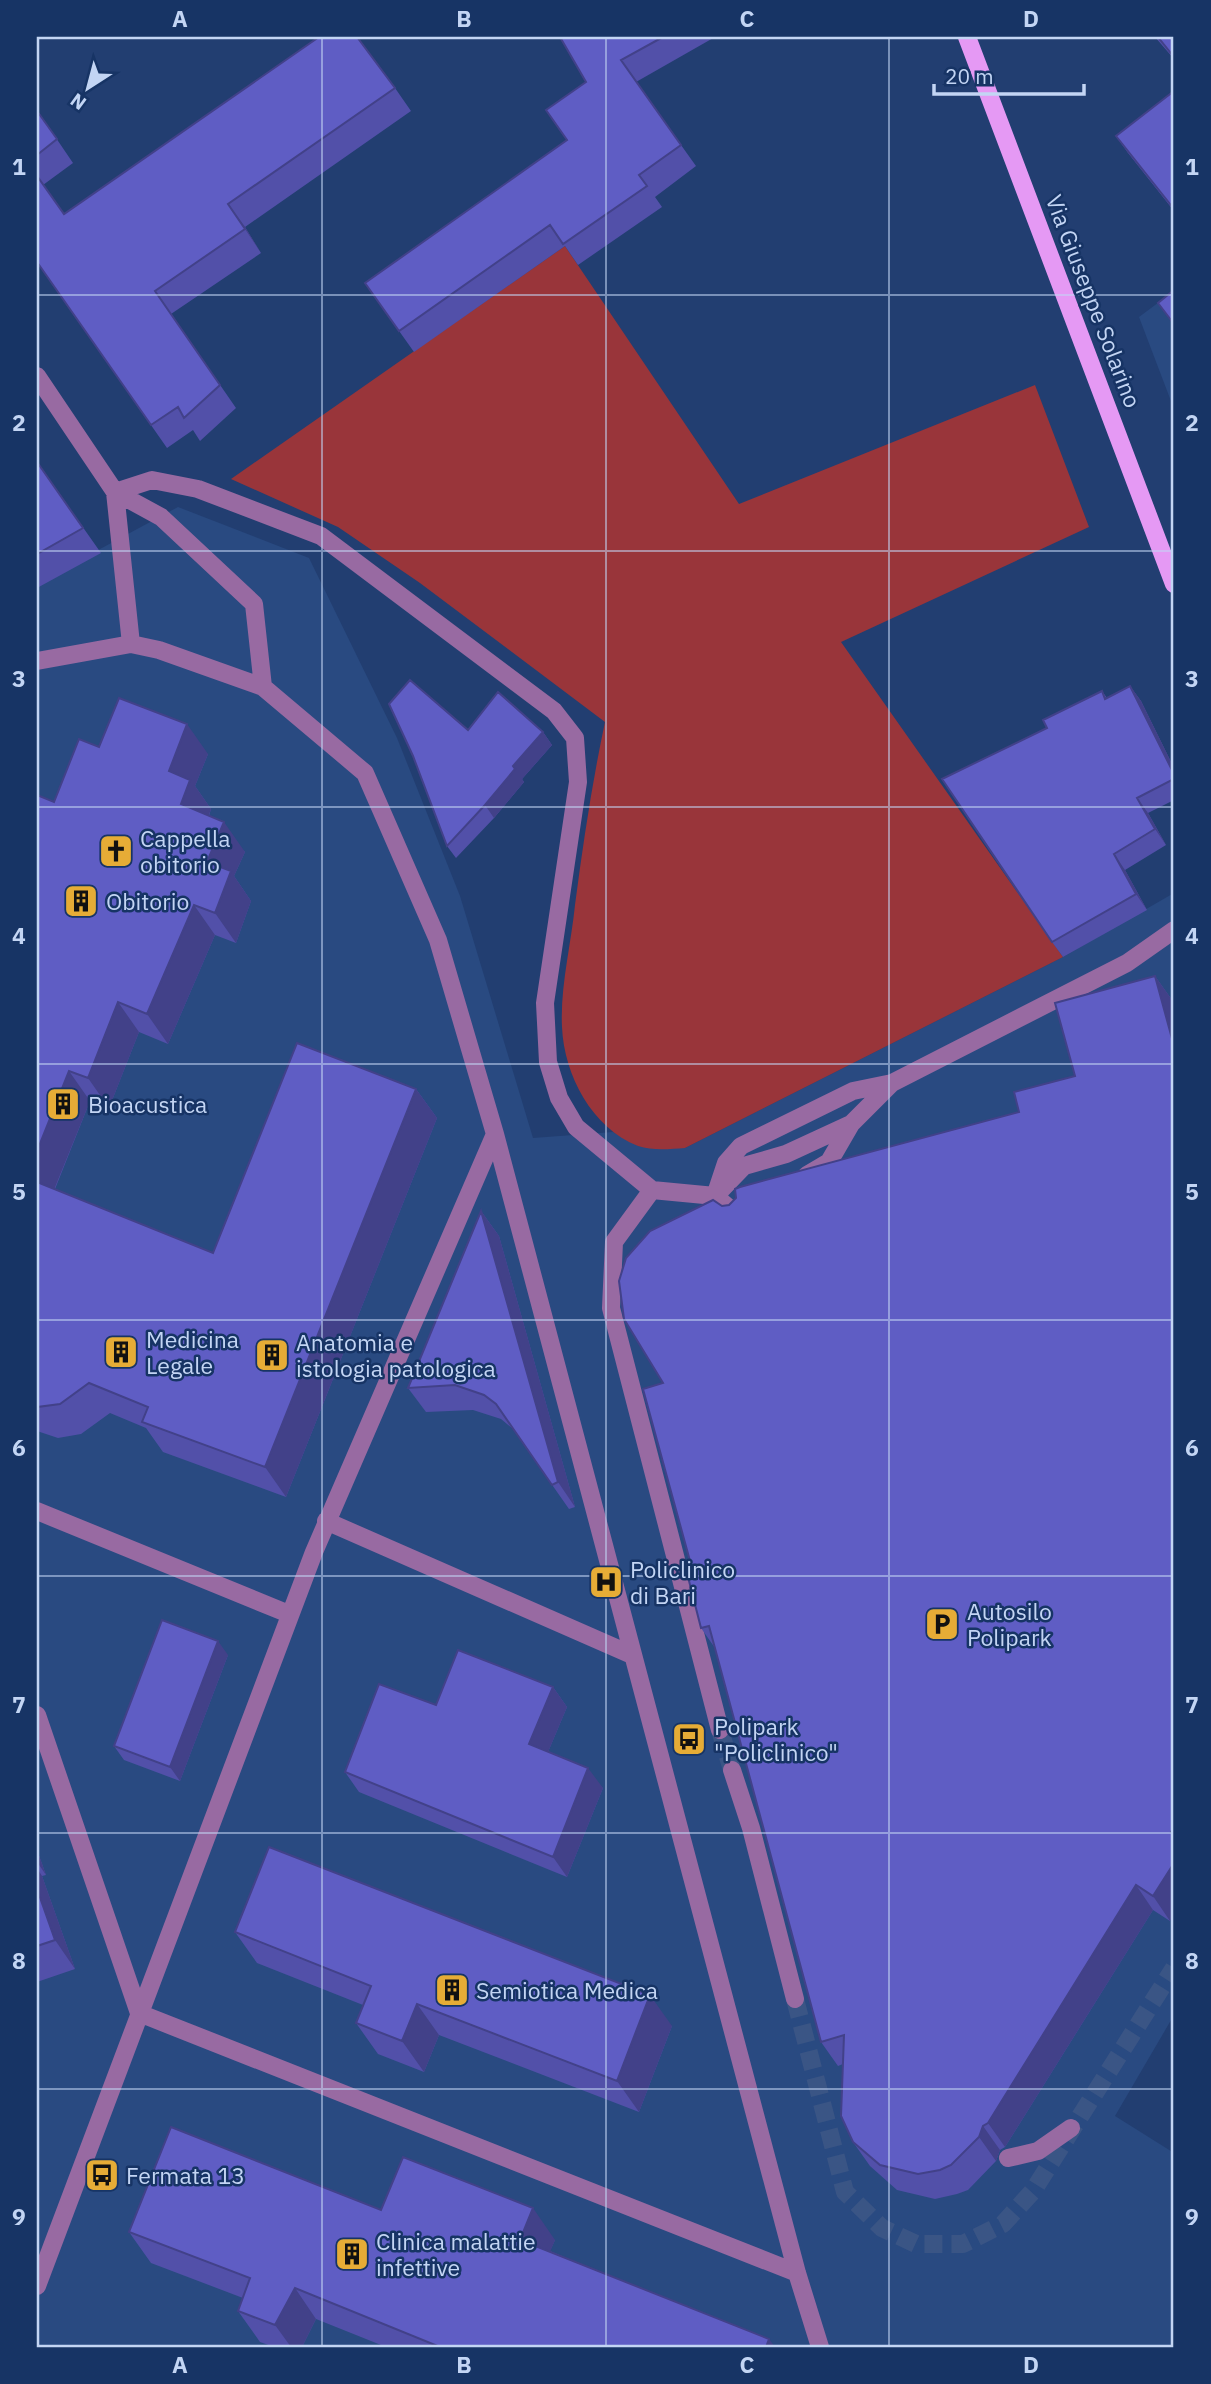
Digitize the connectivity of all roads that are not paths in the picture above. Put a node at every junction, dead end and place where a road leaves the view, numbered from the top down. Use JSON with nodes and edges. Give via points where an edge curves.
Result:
{"nodes":[{"id":1,"x":967,"y":37,"type":"edge"},
{"id":2,"x":37,"y":376,"type":"edge"},
{"id":3,"x":115,"y":492,"type":"junction"},
{"id":4,"x":1174,"y":584,"type":"edge"},
{"id":5,"x":131,"y":644,"type":"junction"},
{"id":6,"x":37,"y":661,"type":"edge"},
{"id":7,"x":262,"y":687,"type":"junction"},
{"id":8,"x":1174,"y":930,"type":"edge"},
{"id":9,"x":892,"y":1083,"type":"junction"},
{"id":10,"x":851,"y":1124,"type":"junction"},
{"id":11,"x":495,"y":1134,"type":"junction"},
{"id":12,"x":785,"y":1181,"type":"edge"},
{"id":13,"x":652,"y":1190,"type":"junction"},
{"id":14,"x":728,"y":1200,"type":"junction"},
{"id":15,"x":742,"y":1219,"type":"edge"},
{"id":16,"x":37,"y":1511,"type":"edge"},
{"id":17,"x":326,"y":1521,"type":"junction"},
{"id":18,"x":289,"y":1614,"type":"junction"},
{"id":19,"x":632,"y":1655,"type":"junction"},
{"id":20,"x":37,"y":1715,"type":"edge"},
{"id":21,"x":720,"y":1730,"type":"tunnel mouth"},
{"id":22,"x":732,"y":1770,"type":"tunnel mouth"},
{"id":23,"x":795,"y":1999,"type":"tunnel mouth"},
{"id":24,"x":139,"y":2012,"type":"junction"},
{"id":25,"x":1071,"y":2128,"type":"dead end"},
{"id":26,"x":1008,"y":2158,"type":"dead end"},
{"id":27,"x":797,"y":2273,"type":"junction"},
{"id":28,"x":37,"y":2286,"type":"edge"},
{"id":29,"x":820,"y":2347,"type":"edge"}],
"edges":[{"from":1,"to":4,"type":"main road","name":"Via Giuseppe Solarino"},
{"from":2,"to":3,"type":"street"},
{"from":3,"to":5,"type":"street"},
{"from":3,"to":7,"type":"street","via":[[161,517],[254,604]]},
{"from":3,"to":13,"type":"street","via":[[152,480],[198,488],[321,536],[554,711],[575,738],[578,782],[545,1003],[548,1062],[559,1098],[576,1128]]},
{"from":5,"to":6,"type":"street"},
{"from":5,"to":7,"type":"street"},
{"from":7,"to":11,"type":"street","via":[[365,773],[438,940]]},
{"from":8,"to":9,"type":"street","via":[[1127,963]]},
{"from":9,"to":10,"type":"street"},
{"from":9,"to":14,"type":"street","via":[[853,1091],[741,1146],[726,1163]]},
{"from":10,"to":12,"type":"street","via":[[829,1162]]},
{"from":10,"to":14,"type":"street","via":[[786,1154],[744,1166]]},
{"from":11,"to":17,"type":"street"},
{"from":11,"to":19,"type":"street"},
{"from":13,"to":14,"type":"street"},
{"from":13,"to":21,"type":"street","via":[[614,1242],[611,1308]]},
{"from":14,"to":15,"type":"street"},
{"from":16,"to":18,"type":"street"},
{"from":17,"to":18,"type":"street"},
{"from":17,"to":19,"type":"street"},
{"from":18,"to":24,"type":"street"},
{"from":19,"to":27,"type":"street"},
{"from":20,"to":24,"type":"street"},
{"from":22,"to":23,"type":"street"},
{"from":24,"to":27,"type":"street"},
{"from":24,"to":28,"type":"street"},
{"from":25,"to":26,"type":"street","via":[[1038,2151]]},
{"from":27,"to":29,"type":"street"}]}
